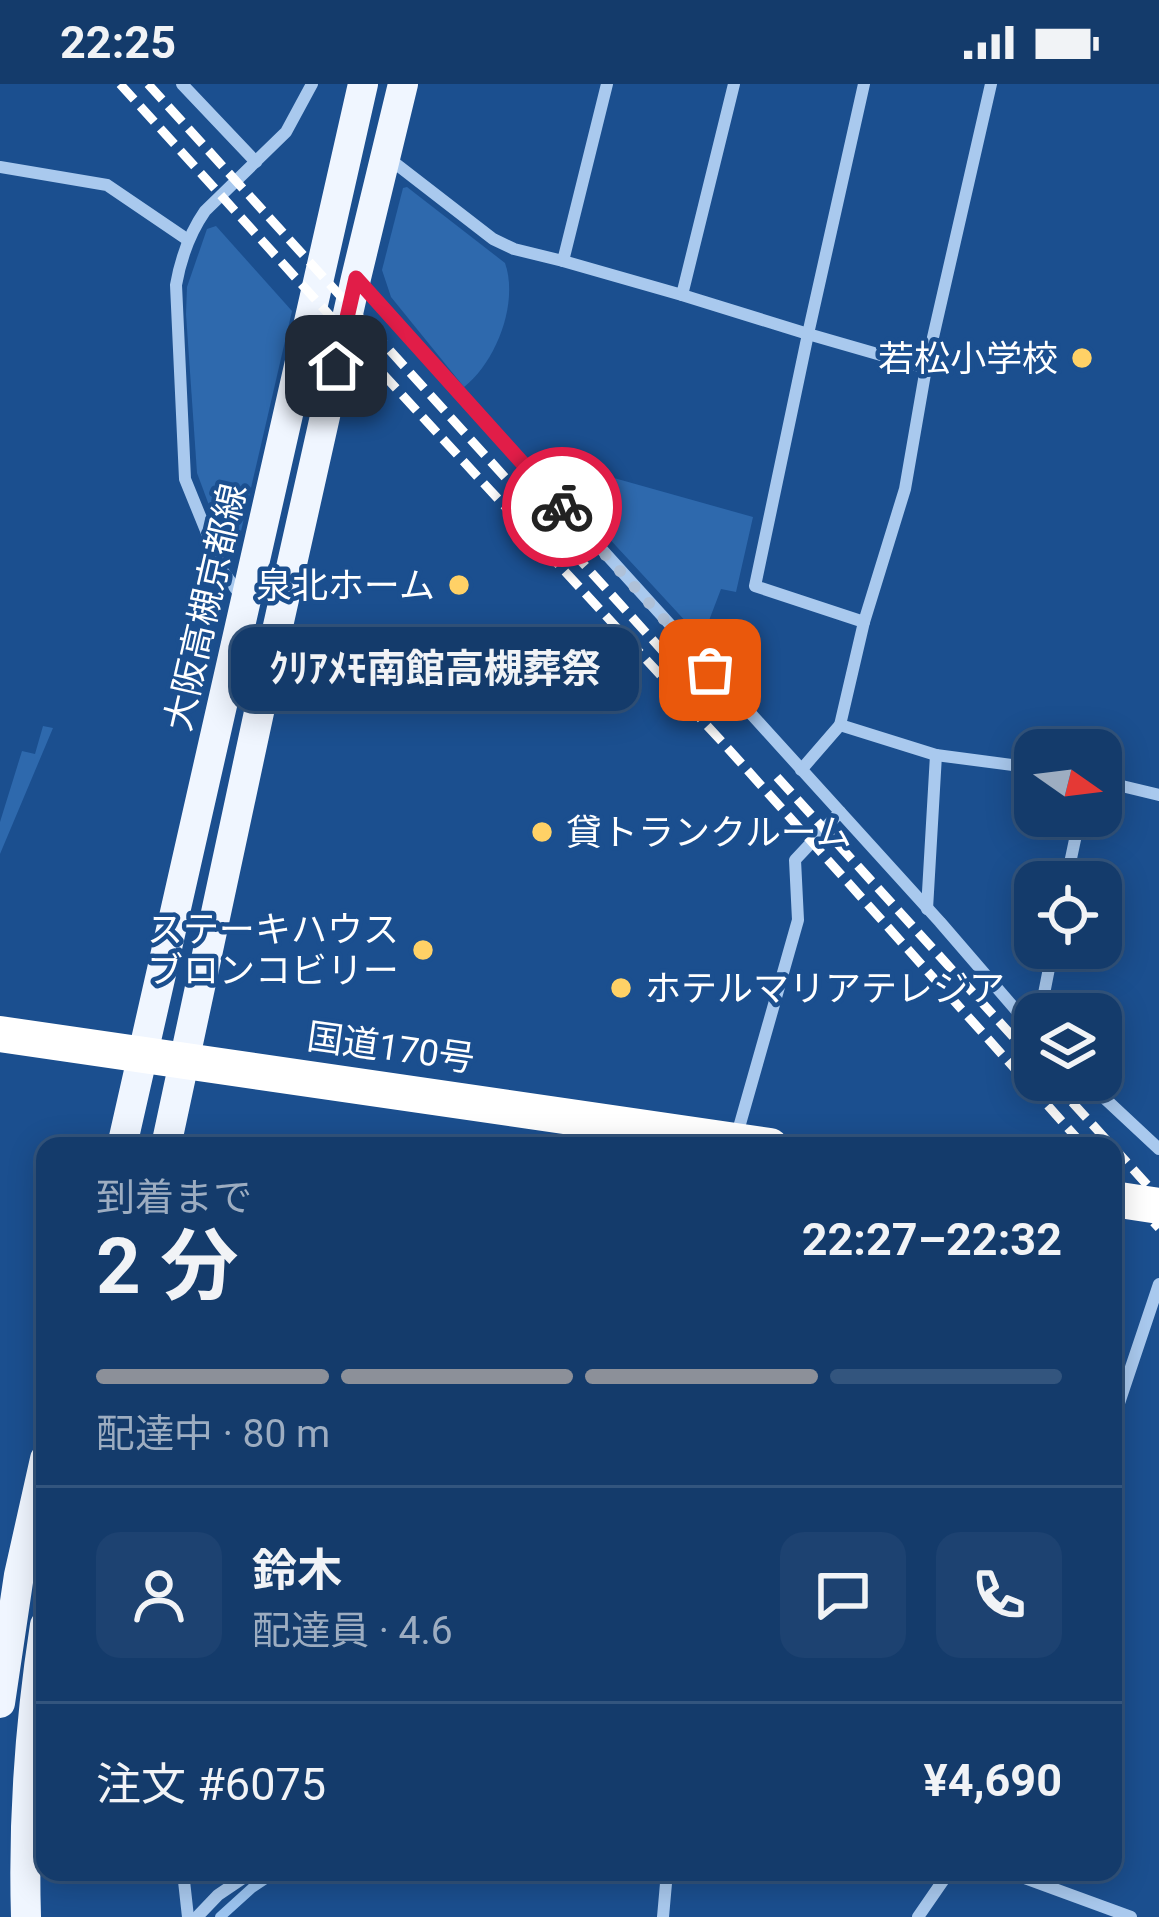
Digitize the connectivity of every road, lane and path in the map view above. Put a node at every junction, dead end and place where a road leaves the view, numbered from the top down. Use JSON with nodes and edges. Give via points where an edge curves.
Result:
{"nodes":[{"id":1,"x":182,"y":84,"type":"edge"},
{"id":2,"x":312,"y":84,"type":"edge"},
{"id":3,"x":363,"y":84,"type":"edge"},
{"id":4,"x":403,"y":84,"type":"edge"},
{"id":5,"x":607,"y":84,"type":"edge"},
{"id":6,"x":734,"y":84,"type":"edge"},
{"id":7,"x":864,"y":84,"type":"edge"},
{"id":8,"x":991,"y":84,"type":"edge"},
{"id":9,"x":386,"y":156,"type":"junction"},
{"id":10,"x":256,"y":162,"type":"junction"},
{"id":11,"x":0,"y":167,"type":"edge"},
{"id":12,"x":188,"y":240,"type":"junction"},
{"id":13,"x":563,"y":260,"type":"junction"},
{"id":14,"x":356,"y":278,"type":"junction"},
{"id":15,"x":682,"y":296,"type":"junction"},
{"id":16,"x":808,"y":334,"type":"junction"},
{"id":17,"x":926,"y":368,"type":"junction"},
{"id":18,"x":245,"y":602,"type":"junction"},
{"id":19,"x":864,"y":622,"type":"junction"},
{"id":20,"x":840,"y":725,"type":"junction"},
{"id":21,"x":936,"y":755,"type":"junction"},
{"id":22,"x":1014,"y":765,"type":"edge"},
{"id":23,"x":801,"y":770,"type":"junction"},
{"id":24,"x":1122,"y":786,"type":"edge"},
{"id":25,"x":1159,"y":795,"type":"edge"},
{"id":26,"x":840,"y":812,"type":"junction"},
{"id":27,"x":927,"y":909,"type":"junction"},
{"id":28,"x":1014,"y":1008,"type":"edge"},
{"id":29,"x":0,"y":1034,"type":"edge"},
{"id":30,"x":145,"y":1054,"type":"junction"},
{"id":31,"x":186,"y":1060,"type":"junction"},
{"id":32,"x":1108,"y":1101,"type":"edge"},
{"id":33,"x":124,"y":1137,"type":"edge"},
{"id":34,"x":168,"y":1137,"type":"edge"},
{"id":35,"x":712,"y":1137,"type":"edge"},
{"id":36,"x":754,"y":1137,"type":"edge"},
{"id":37,"x":1159,"y":1149,"type":"edge"},
{"id":38,"x":1122,"y":1200,"type":"edge"},
{"id":39,"x":1159,"y":1206,"type":"edge"},
{"id":40,"x":1159,"y":1284,"type":"edge"},
{"id":41,"x":1122,"y":1394,"type":"edge"},
{"id":42,"x":36,"y":1499,"type":"edge"},
{"id":43,"x":36,"y":1697,"type":"edge"},
{"id":44,"x":0,"y":1703,"type":"edge"},
{"id":45,"x":185,"y":1881,"type":"edge"},
{"id":46,"x":239,"y":1881,"type":"edge"},
{"id":47,"x":666,"y":1881,"type":"edge"},
{"id":48,"x":943,"y":1881,"type":"edge"},
{"id":49,"x":1033,"y":1881,"type":"edge"},
{"id":50,"x":26,"y":1917,"type":"edge"},
{"id":51,"x":192,"y":1917,"type":"edge"},
{"id":52,"x":663,"y":1917,"type":"edge"},
{"id":53,"x":918,"y":1917,"type":"edge"},
{"id":54,"x":1131,"y":1917,"type":"edge"}],
"edges":[{"from":1,"to":10,"type":"street"},
{"from":2,"to":10,"type":"street","via":[[286,132]]},
{"from":3,"to":18,"type":"main road","name":"大阪高槻京都線"},
{"from":4,"to":9,"type":"main road","name":"大阪高槻京都線"},
{"from":5,"to":13,"type":"street"},
{"from":6,"to":15,"type":"street"},
{"from":7,"to":16,"type":"street"},
{"from":8,"to":17,"type":"street"},
{"from":9,"to":13,"type":"street","via":[[493,239]]},
{"from":9,"to":14,"type":"main road","name":"大阪高槻京都線"},
{"from":10,"to":12,"type":"street","via":[[205,211]]},
{"from":11,"to":12,"type":"street","via":[[107,185]]},
{"from":12,"to":18,"type":"street","via":[[175,301],[185,479],[222,570]]},
{"from":13,"to":15,"type":"street"},
{"from":14,"to":23,"type":"street"},
{"from":14,"to":31,"type":"main road","name":"大阪高槻京都線"},
{"from":15,"to":16,"type":"street"},
{"from":16,"to":17,"type":"street"},
{"from":16,"to":19,"type":"street","via":[[754,586]]},
{"from":17,"to":19,"type":"street","via":[[905,489]]},
{"from":18,"to":30,"type":"main road","name":"大阪高槻京都線"},
{"from":19,"to":20,"type":"street"},
{"from":20,"to":21,"type":"street"},
{"from":20,"to":23,"type":"street"},
{"from":21,"to":22,"type":"street"},
{"from":21,"to":27,"type":"street"},
{"from":23,"to":26,"type":"street"},
{"from":24,"to":25,"type":"street"},
{"from":26,"to":27,"type":"street"},
{"from":26,"to":36,"type":"street","via":[[794,860],[798,920]]},
{"from":27,"to":28,"type":"street"},
{"from":29,"to":30,"type":"highway","name":"国道170号"},
{"from":30,"to":31,"type":"highway","name":"国道170号"},
{"from":30,"to":33,"type":"main road","name":"大阪高槻京都線"},
{"from":31,"to":34,"type":"main road","name":"大阪高槻京都線"},
{"from":31,"to":35,"type":"highway","name":"国道170号"},
{"from":32,"to":37,"type":"street"},
{"from":38,"to":39,"type":"highway"},
{"from":40,"to":41,"type":"street"},
{"from":42,"to":44,"type":"main road"},
{"from":43,"to":50,"type":"main road"},
{"from":45,"to":51,"type":"street"},
{"from":46,"to":51,"type":"street"},
{"from":47,"to":52,"type":"street"},
{"from":48,"to":53,"type":"street"},
{"from":49,"to":54,"type":"street"}]}
